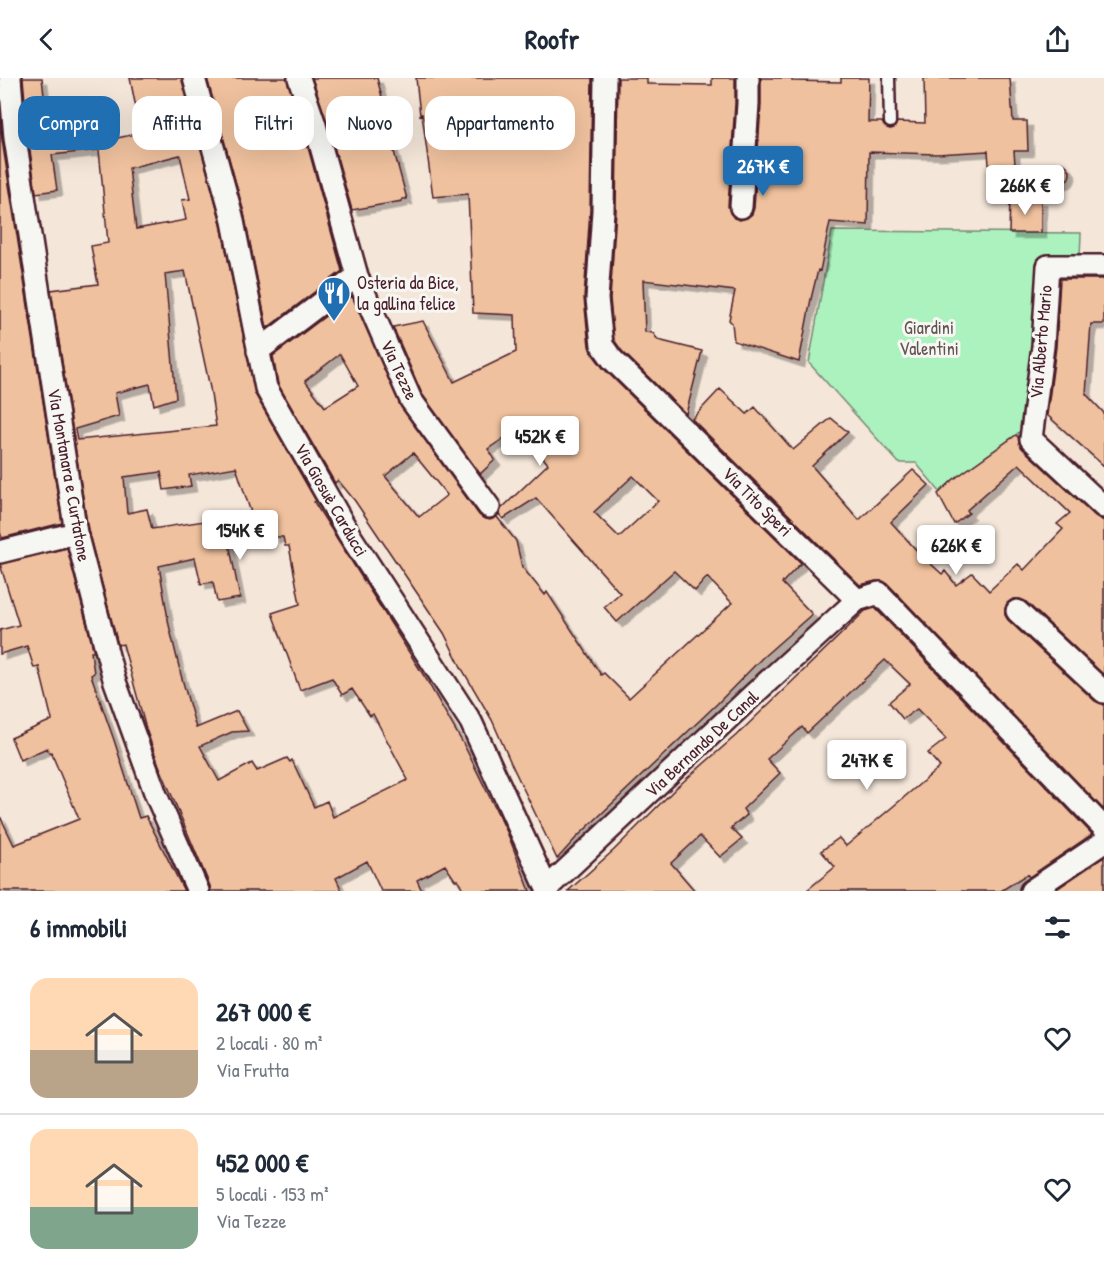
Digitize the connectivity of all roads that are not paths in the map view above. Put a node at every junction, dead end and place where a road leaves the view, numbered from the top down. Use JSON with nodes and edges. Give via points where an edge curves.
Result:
{"nodes":[{"id":1,"x":10,"y":78,"type":"edge"},
{"id":2,"x":194,"y":78,"type":"edge"},
{"id":3,"x":299,"y":78,"type":"edge"},
{"id":4,"x":605,"y":78,"type":"edge"},
{"id":5,"x":748,"y":78,"type":"edge"},
{"id":6,"x":889,"y":78,"type":"edge"},
{"id":7,"x":890,"y":122,"type":"dead end"},
{"id":8,"x":741,"y":207,"type":"dead end"},
{"id":9,"x":1104,"y":266,"type":"edge"},
{"id":10,"x":357,"y":276,"type":"junction"},
{"id":11,"x":258,"y":351,"type":"junction"},
{"id":12,"x":489,"y":507,"type":"dead end"},
{"id":13,"x":1104,"y":507,"type":"edge"},
{"id":14,"x":76,"y":533,"type":"junction"},
{"id":15,"x":0,"y":552,"type":"edge"},
{"id":16,"x":858,"y":600,"type":"junction"},
{"id":17,"x":1017,"y":611,"type":"dead end"},
{"id":18,"x":1104,"y":692,"type":"edge"},
{"id":19,"x":1104,"y":828,"type":"edge"},
{"id":20,"x":1104,"y":842,"type":"edge"},
{"id":21,"x":548,"y":890,"type":"edge"},
{"id":22,"x":198,"y":891,"type":"edge"},
{"id":23,"x":1031,"y":891,"type":"edge"}],
"edges":[{"from":1,"to":14,"type":"street","name":"Via Montanara e Curtatone","via":[[15,138]]},
{"from":2,"to":11,"type":"street","name":"Via Giosuè Carducci","via":[[232,216]]},
{"from":3,"to":10,"type":"street","name":"Via Tezze"},
{"from":4,"to":16,"type":"street","name":"Via Tito Speri","via":[[597,299],[602,345]]},
{"from":5,"to":8,"type":"street"},
{"from":6,"to":7,"type":"lane"},
{"from":9,"to":13,"type":"street","name":"Via Alberto Mario","via":[[1048,266],[1031,439]]},
{"from":10,"to":11,"type":"street"},
{"from":10,"to":12,"type":"street","name":"Via Tezze","via":[[411,400]]},
{"from":11,"to":21,"type":"street","name":"Via Giosuè Carducci","via":[[266,388],[349,534],[471,722]]},
{"from":14,"to":15,"type":"street"},
{"from":14,"to":22,"type":"street","name":"Via Montanara e Curtatone","via":[[114,679],[156,795]]},
{"from":16,"to":19,"type":"street","via":[[879,593]]},
{"from":16,"to":21,"type":"street","name":"Via Bernando De Canal"},
{"from":17,"to":18,"type":"street"},
{"from":20,"to":23,"type":"street"}]}
